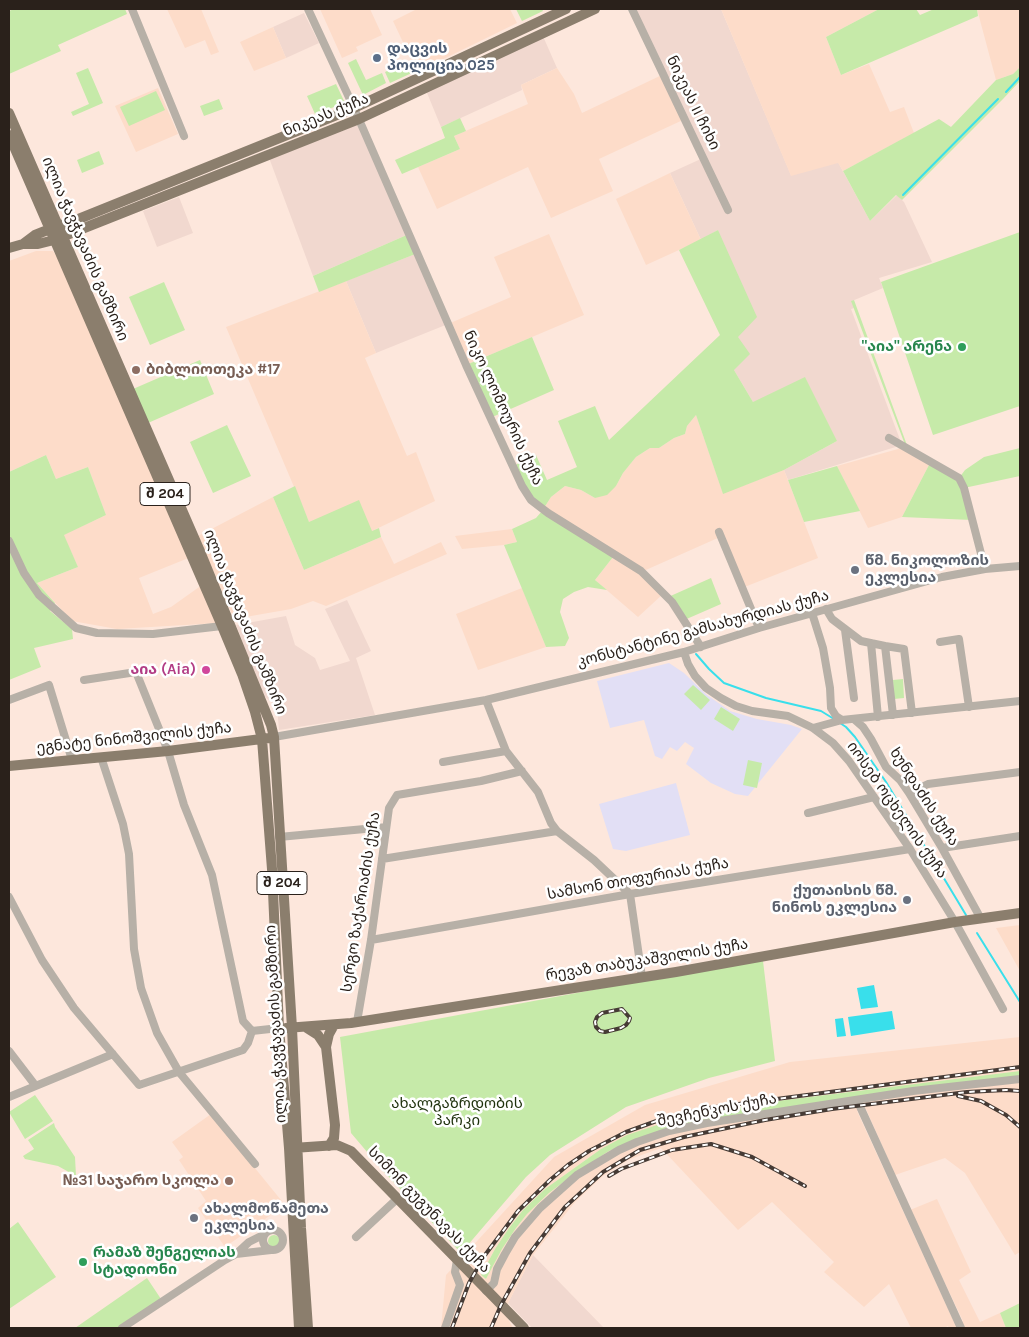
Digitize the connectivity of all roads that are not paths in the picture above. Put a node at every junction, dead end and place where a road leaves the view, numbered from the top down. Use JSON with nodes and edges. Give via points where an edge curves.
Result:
{"nodes":[{"id":1,"x":132,"y":9,"type":"edge"},
{"id":2,"x":308,"y":9,"type":"edge"},
{"id":3,"x":566,"y":9,"type":"edge"},
{"id":4,"x":595,"y":9,"type":"edge"},
{"id":5,"x":632,"y":9,"type":"edge"},
{"id":6,"x":354,"y":108,"type":"junction"},
{"id":7,"x":9,"y":113,"type":"edge"},
{"id":8,"x":359,"y":119,"type":"junction"},
{"id":9,"x":9,"y":135,"type":"edge"},
{"id":10,"x":184,"y":136,"type":"dead end"},
{"id":11,"x":728,"y":210,"type":"dead end"},
{"id":12,"x":54,"y":227,"type":"junction"},
{"id":13,"x":59,"y":238,"type":"junction"},
{"id":14,"x":23,"y":244,"type":"junction"},
{"id":15,"x":9,"y":248,"type":"edge"},
{"id":16,"x":889,"y":438,"type":"dead end"},
{"id":17,"x":719,"y":532,"type":"dead end"},
{"id":18,"x":9,"y":541,"type":"edge"},
{"id":19,"x":1020,"y":566,"type":"edge"},
{"id":20,"x":985,"y":569,"type":"junction"},
{"id":21,"x":826,"y":609,"type":"junction"},
{"id":22,"x":812,"y":613,"type":"junction"},
{"id":23,"x":222,"y":626,"type":"junction"},
{"id":24,"x":759,"y":628,"type":"junction"},
{"id":25,"x":845,"y":630,"type":"junction"},
{"id":26,"x":940,"y":642,"type":"dead end"},
{"id":27,"x":871,"y":643,"type":"junction"},
{"id":28,"x":885,"y":646,"type":"junction"},
{"id":29,"x":701,"y":647,"type":"junction"},
{"id":30,"x":684,"y":652,"type":"junction"},
{"id":31,"x":84,"y":680,"type":"dead end"},
{"id":32,"x":854,"y":698,"type":"dead end"},
{"id":33,"x":9,"y":700,"type":"edge"},
{"id":34,"x":486,"y":700,"type":"junction"},
{"id":35,"x":1020,"y":701,"type":"edge"},
{"id":36,"x":969,"y":707,"type":"junction"},
{"id":37,"x":912,"y":713,"type":"junction"},
{"id":38,"x":893,"y":715,"type":"junction"},
{"id":39,"x":878,"y":717,"type":"junction"},
{"id":40,"x":842,"y":720,"type":"junction"},
{"id":41,"x":854,"y":720,"type":"junction"},
{"id":42,"x":814,"y":728,"type":"junction"},
{"id":43,"x":274,"y":737,"type":"junction"},
{"id":44,"x":262,"y":739,"type":"junction"},
{"id":45,"x":168,"y":751,"type":"junction"},
{"id":46,"x":506,"y":751,"type":"junction"},
{"id":47,"x":101,"y":757,"type":"junction"},
{"id":48,"x":72,"y":760,"type":"junction"},
{"id":49,"x":443,"y":762,"type":"dead end"},
{"id":50,"x":9,"y":766,"type":"edge"},
{"id":51,"x":522,"y":771,"type":"junction"},
{"id":52,"x":1020,"y":772,"type":"edge"},
{"id":53,"x":909,"y":793,"type":"junction"},
{"id":54,"x":874,"y":797,"type":"junction"},
{"id":55,"x":808,"y":813,"type":"dead end"},
{"id":56,"x":386,"y":827,"type":"junction"},
{"id":57,"x":557,"y":831,"type":"junction"},
{"id":58,"x":1020,"y":836,"type":"edge"},
{"id":59,"x":280,"y":837,"type":"junction"},
{"id":60,"x":942,"y":848,"type":"junction"},
{"id":61,"x":910,"y":849,"type":"junction"},
{"id":62,"x":382,"y":859,"type":"junction"},
{"id":63,"x":630,"y":894,"type":"junction"},
{"id":64,"x":9,"y":897,"type":"edge"},
{"id":65,"x":1020,"y":914,"type":"edge"},
{"id":66,"x":981,"y":919,"type":"junction"},
{"id":67,"x":955,"y":922,"type":"junction"},
{"id":68,"x":371,"y":940,"type":"junction"},
{"id":69,"x":642,"y":977,"type":"junction"},
{"id":70,"x":1003,"y":1009,"type":"dead end"},
{"id":71,"x":357,"y":1022,"type":"junction"},
{"id":72,"x":334,"y":1025,"type":"junction"},
{"id":73,"x":278,"y":1028,"type":"junction"},
{"id":74,"x":292,"y":1028,"type":"junction"},
{"id":75,"x":307,"y":1028,"type":"junction"},
{"id":76,"x":252,"y":1032,"type":"junction"},
{"id":77,"x":326,"y":1048,"type":"junction"},
{"id":78,"x":9,"y":1051,"type":"edge"},
{"id":79,"x":113,"y":1054,"type":"junction"},
{"id":80,"x":179,"y":1072,"type":"junction"},
{"id":81,"x":1020,"y":1079,"type":"edge"},
{"id":82,"x":35,"y":1086,"type":"junction"},
{"id":83,"x":9,"y":1097,"type":"edge"},
{"id":84,"x":857,"y":1100,"type":"junction"},
{"id":85,"x":334,"y":1125,"type":"junction"},
{"id":86,"x":296,"y":1127,"type":"junction"},
{"id":87,"x":329,"y":1146,"type":"junction"},
{"id":88,"x":316,"y":1147,"type":"junction"},
{"id":89,"x":293,"y":1148,"type":"junction"},
{"id":90,"x":351,"y":1151,"type":"junction"},
{"id":91,"x":255,"y":1164,"type":"dead end"},
{"id":92,"x":398,"y":1198,"type":"junction"},
{"id":93,"x":297,"y":1228,"type":"junction"},
{"id":94,"x":279,"y":1231,"type":"junction"},
{"id":95,"x":265,"y":1234,"type":"junction"},
{"id":96,"x":356,"y":1237,"type":"dead end"},
{"id":97,"x":275,"y":1249,"type":"junction"},
{"id":98,"x":299,"y":1251,"type":"junction"},
{"id":99,"x":236,"y":1254,"type":"junction"},
{"id":100,"x":457,"y":1260,"type":"junction"},
{"id":101,"x":486,"y":1291,"type":"junction"},
{"id":102,"x":122,"y":1328,"type":"edge"},
{"id":103,"x":299,"y":1328,"type":"edge"},
{"id":104,"x":308,"y":1328,"type":"edge"},
{"id":105,"x":445,"y":1328,"type":"edge"},
{"id":106,"x":524,"y":1328,"type":"edge"},
{"id":107,"x":961,"y":1328,"type":"edge"}],
"edges":[{"from":1,"to":10,"type":"street"},
{"from":2,"to":6,"type":"street","name":"ნიკო ლომოურის ქუჩა"},
{"from":3,"to":6,"type":"main road","name":"ნიკეას ქუჩა"},
{"from":4,"to":8,"type":"main road","name":"ნიკეას ქუჩა"},
{"from":5,"to":11,"type":"street","name":"ნიკეას II ჩიხი"},
{"from":6,"to":8,"type":"street","name":"ნიკო ლომოურის ქუჩა"},
{"from":6,"to":12,"type":"main road","name":"ნიკეას ქუჩა"},
{"from":7,"to":12,"type":"main road","name":"ილია ჭავჭავაძის გამზირი","number":"შ 204"},
{"from":8,"to":13,"type":"main road","name":"ნიკეას ქუჩა"},
{"from":8,"to":29,"type":"street","name":"ნიკო ლომოურის ქუჩა","via":[[466,365],[531,500],[641,571],[672,602]]},
{"from":9,"to":12,"type":"main road","name":"ილია ჭავჭავაძის გამზირი","number":"შ 204"},
{"from":12,"to":13,"type":"main road","name":"ილია ჭავჭავაძის გამზირი","number":"შ 204"},
{"from":12,"to":14,"type":"main road","name":"ნიკეას ქუჩა"},
{"from":13,"to":14,"type":"main road","name":"ნიკეას ქუჩა"},
{"from":13,"to":23,"type":"main road","name":"ილია ჭავჭავაძის გამზირი","number":"შ 204"},
{"from":13,"to":43,"type":"main road","name":"ილია ჭავჭავაძის გამზირი","number":"შ 204","via":[[230,622]]},
{"from":14,"to":15,"type":"main road"},
{"from":16,"to":20,"type":"street","via":[[958,478],[964,488]]},
{"from":17,"to":24,"type":"street"},
{"from":18,"to":23,"type":"street","via":[[39,595],[76,628],[97,633],[152,634]]},
{"from":19,"to":20,"type":"street","name":"კონსტანტინე გამსახურდიას ქუჩა"},
{"from":20,"to":21,"type":"street","name":"კონსტანტინე გამსახურდიას ქუჩა","via":[[942,576]]},
{"from":21,"to":22,"type":"street","name":"კონსტანტინე გამსახურდიას ქუჩა"},
{"from":21,"to":25,"type":"street"},
{"from":22,"to":24,"type":"street","name":"კონსტანტინე გამსახურდიას ქუჩა"},
{"from":22,"to":40,"type":"street","via":[[823,648],[831,708]]},
{"from":23,"to":44,"type":"main road","name":"ილია ჭავჭავაძის გამზირი","number":"შ 204"},
{"from":24,"to":29,"type":"street","name":"კონსტანტინე გამსახურდიას ქუჩა"},
{"from":25,"to":27,"type":"street","via":[[860,641]]},
{"from":25,"to":32,"type":"street"},
{"from":26,"to":36,"type":"street","via":[[959,639]]},
{"from":27,"to":28,"type":"street"},
{"from":27,"to":39,"type":"street"},
{"from":28,"to":37,"type":"street","via":[[904,649]]},
{"from":28,"to":38,"type":"street"},
{"from":29,"to":30,"type":"street","name":"კონსტანტინე გამსახურდიას ქუჩა"},
{"from":30,"to":34,"type":"street","name":"კონსტანტინე გამსახურდიას ქუჩა"},
{"from":30,"to":42,"type":"street","name":"იოსებ ოცხელის ქუჩა","via":[[696,676],[721,698],[752,711],[788,716]]},
{"from":31,"to":45,"type":"street","via":[[136,672]]},
{"from":33,"to":48,"type":"street","via":[[49,685]]},
{"from":34,"to":43,"type":"street","name":"კონსტანტინე გამსახურდიას ქუჩა"},
{"from":34,"to":46,"type":"street"},
{"from":35,"to":36,"type":"street"},
{"from":36,"to":37,"type":"street"},
{"from":37,"to":38,"type":"street"},
{"from":38,"to":39,"type":"street"},
{"from":39,"to":41,"type":"street"},
{"from":40,"to":41,"type":"street"},
{"from":40,"to":42,"type":"street"},
{"from":41,"to":53,"type":"street","name":"ხუნდაძის ქუჩა","via":[[863,727],[886,767]]},
{"from":42,"to":54,"type":"street","name":"იოსებ ოცხელის ქუჩა","via":[[844,755]]},
{"from":43,"to":44,"type":"main road","name":"ეგნატე ნინოშვილის ქუჩა"},
{"from":43,"to":59,"type":"main road","name":"ილია ჭავჭავაძის გამზირი","number":"შ 204"},
{"from":44,"to":45,"type":"main road","name":"ეგნატე ნინოშვილის ქუჩა"},
{"from":44,"to":73,"type":"main road","name":"ილია ჭავჭავაძის გამზირი","number":"შ 204","via":[[272,869]]},
{"from":45,"to":47,"type":"main road","name":"ეგნატე ნინოშვილის ქუჩა"},
{"from":45,"to":76,"type":"street","via":[[184,805],[212,875],[244,1020]]},
{"from":46,"to":49,"type":"street"},
{"from":46,"to":51,"type":"street"},
{"from":47,"to":48,"type":"main road","name":"ეგნატე ნინოშვილის ქუჩა"},
{"from":47,"to":80,"type":"street","via":[[126,839],[134,949],[141,988],[157,1033]]},
{"from":48,"to":50,"type":"main road","name":"ეგნატე ნინოშვილის ქუჩა"},
{"from":51,"to":56,"type":"street","name":"სერგო ზაქარიაძის ქუჩა","via":[[398,795],[389,808]]},
{"from":51,"to":57,"type":"street","via":[[538,792]]},
{"from":52,"to":53,"type":"street","via":[[928,784]]},
{"from":53,"to":60,"type":"street","name":"ხუნდაძის ქუჩა"},
{"from":54,"to":55,"type":"street"},
{"from":54,"to":61,"type":"street","name":"იოსებ ოცხელის ქუჩა"},
{"from":56,"to":59,"type":"street"},
{"from":56,"to":62,"type":"street","name":"სერგო ზაქარიაძის ქუჩა"},
{"from":57,"to":62,"type":"street"},
{"from":57,"to":63,"type":"street"},
{"from":58,"to":60,"type":"street"},
{"from":59,"to":74,"type":"main road","name":"ილია ჭავჭავაძის გამზირი","number":"შ 204"},
{"from":60,"to":66,"type":"street","name":"ხუნდაძის ქუჩა"},
{"from":61,"to":63,"type":"street","name":"სამსონ თოფურიას ქუჩა"},
{"from":61,"to":67,"type":"street","name":"იოსებ ოცხელის ქუჩა"},
{"from":62,"to":68,"type":"street","name":"სერგო ზაქარიაძის ქუჩა"},
{"from":63,"to":68,"type":"street","name":"სამსონ თოფურიას ქუჩა"},
{"from":63,"to":69,"type":"street"},
{"from":64,"to":79,"type":"street","via":[[42,960],[74,1008]]},
{"from":65,"to":66,"type":"main road","name":"რევაზ თაბუკაშვილის ქუჩა"},
{"from":66,"to":67,"type":"main road","name":"რევაზ თაბუკაშვილის ქუჩა"},
{"from":67,"to":69,"type":"main road","name":"რევაზ თაბუკაშვილის ქუჩა"},
{"from":67,"to":70,"type":"street","name":"იოსებ ოცხელის ქუჩა"},
{"from":68,"to":71,"type":"street","name":"სერგო ზაქარიაძის ქუჩა"},
{"from":69,"to":71,"type":"main road","name":"რევაზ თაბუკაშვილის ქუჩა"},
{"from":71,"to":72,"type":"main road","name":"რევაზ თაბუკაშვილის ქუჩა"},
{"from":72,"to":75,"type":"main road","name":"რევაზ თაბუკაშვილის ქუჩა"},
{"from":72,"to":77,"type":"main road"},
{"from":73,"to":74,"type":"main road","name":"რევაზ თაბუკაშვილის ქუჩა"},
{"from":73,"to":76,"type":"street"},
{"from":73,"to":89,"type":"main road","name":"ილია ჭავჭავაძის გამზირი","number":"შ 204"},
{"from":74,"to":75,"type":"main road","name":"რევაზ თაბუკაშვილის ქუჩა"},
{"from":74,"to":86,"type":"main road","name":"ილია ჭავჭავაძის გამზირი","number":"შ 204"},
{"from":75,"to":77,"type":"main road","via":[[318,1035]]},
{"from":76,"to":80,"type":"street","via":[[243,1050]]},
{"from":77,"to":85,"type":"main road"},
{"from":78,"to":82,"type":"street"},
{"from":79,"to":80,"type":"street","via":[[139,1085]]},
{"from":79,"to":82,"type":"street"},
{"from":80,"to":91,"type":"street"},
{"from":81,"to":84,"type":"street","name":"შევჩენკოს ქუჩა"},
{"from":82,"to":83,"type":"street"},
{"from":84,"to":101,"type":"street","name":"შევჩენკოს ქუჩა","via":[[669,1131],[618,1150],[577,1176],[540,1208],[515,1238],[497,1269],[494,1283]]},
{"from":84,"to":107,"type":"street"},
{"from":85,"to":87,"type":"main road","via":[[334,1138]]},
{"from":85,"to":90,"type":"main road"},
{"from":86,"to":88,"type":"main road","via":[[303,1140]]},
{"from":86,"to":89,"type":"main road","name":"ილია ჭავჭავაძის გამზირი","number":"შ 204"},
{"from":87,"to":88,"type":"main road","name":"სიმონ გუგუნავას ქუჩა"},
{"from":87,"to":90,"type":"main road","name":"სიმონ გუგუნავას ქუჩა","via":[[341,1146]]},
{"from":88,"to":89,"type":"main road","name":"სიმონ გუგუნავას ქუჩა"},
{"from":89,"to":93,"type":"main road","name":"ილია ჭავჭავაძის გამზირი","number":"შ 204"},
{"from":90,"to":92,"type":"main road","name":"სიმონ გუგუნავას ქუჩა"},
{"from":92,"to":96,"type":"street"},
{"from":92,"to":100,"type":"main road","name":"სიმონ გუგუნავას ქუჩა"},
{"from":93,"to":94,"type":"street"},
{"from":93,"to":98,"type":"main road","name":"ილია ჭავჭავაძის გამზირი","number":"შ 204"},
{"from":94,"to":95,"type":"street","via":[[271,1230]]},
{"from":94,"to":97,"type":"street","via":[[283,1242]]},
{"from":95,"to":97,"type":"street","via":[[264,1244]]},
{"from":95,"to":99,"type":"street"},
{"from":97,"to":98,"type":"street"},
{"from":97,"to":99,"type":"street"},
{"from":98,"to":103,"type":"main road","name":"ილია ჭავჭავაძის გამზირი","number":"შ 204"},
{"from":98,"to":104,"type":"main road","name":"ილია ჭავჭავაძის გამზირი","number":"შ 204"},
{"from":99,"to":102,"type":"street"},
{"from":100,"to":101,"type":"main road","name":"სიმონ გუგუნავას ქუჩა"},
{"from":100,"to":105,"type":"street","via":[[455,1272],[460,1284]]},
{"from":101,"to":106,"type":"main road","name":"სიმონ გუგუნავას ქუჩა"}]}
